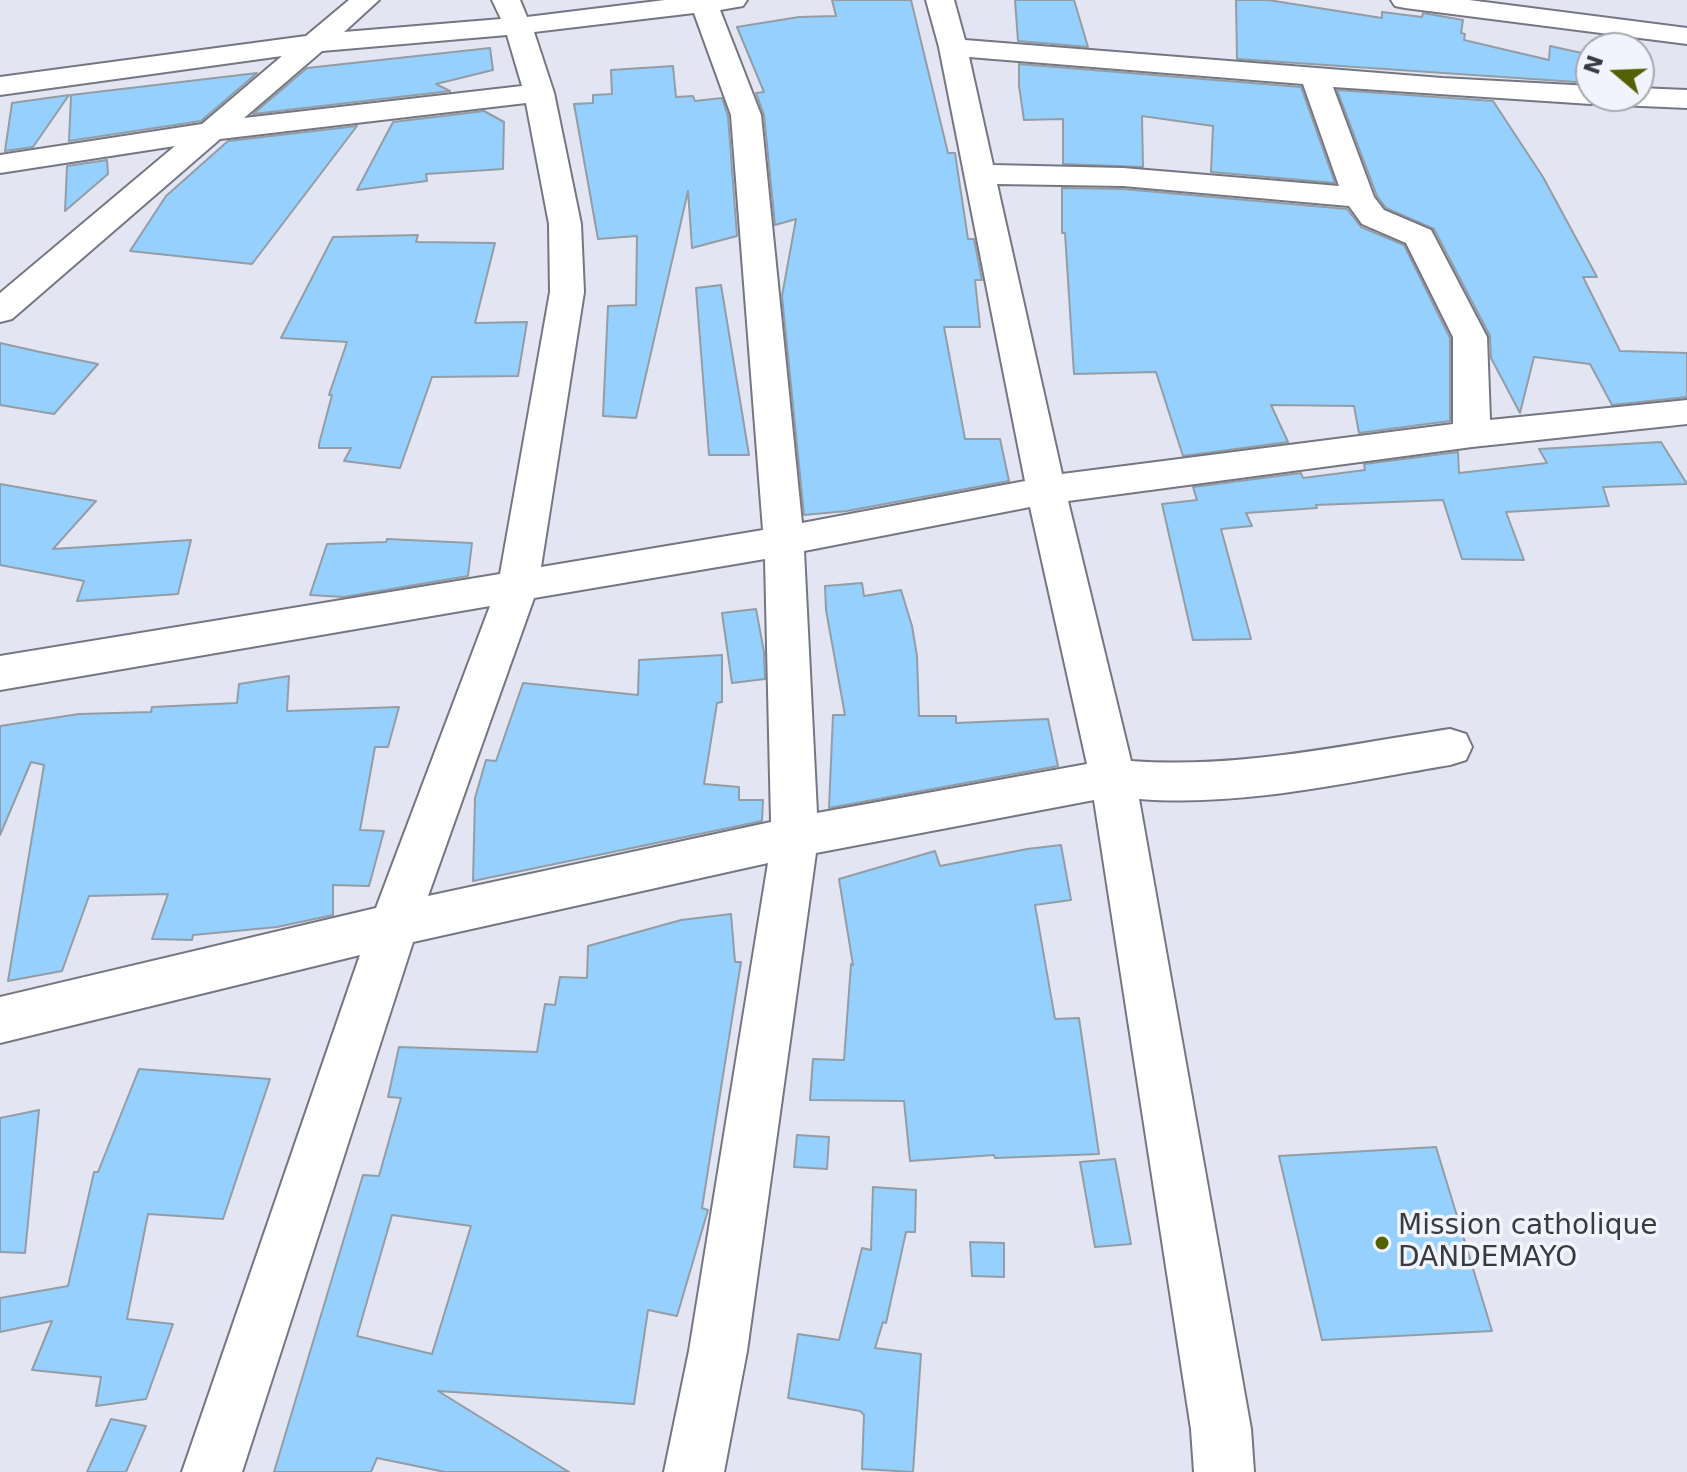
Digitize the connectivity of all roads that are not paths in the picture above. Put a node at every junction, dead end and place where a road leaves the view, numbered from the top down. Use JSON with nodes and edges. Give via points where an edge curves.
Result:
{"nodes":[{"id":1,"x":365,"y":0,"type":"edge"},
{"id":2,"x":940,"y":0,"type":"edge"},
{"id":3,"x":1405,"y":0,"type":"edge"},
{"id":4,"x":713,"y":1,"type":"edge"},
{"id":5,"x":512,"y":13,"type":"edge"},
{"id":6,"x":1687,"y":36,"type":"edge"},
{"id":7,"x":315,"y":43,"type":"junction"},
{"id":8,"x":953,"y":47,"type":"junction"},
{"id":9,"x":1315,"y":77,"type":"junction"},
{"id":10,"x":0,"y":86,"type":"edge"},
{"id":11,"x":539,"y":93,"type":"junction"},
{"id":12,"x":1575,"y":94,"type":"edge"},
{"id":13,"x":1655,"y":98,"type":"edge"},
{"id":14,"x":1687,"y":99,"type":"edge"},
{"id":15,"x":212,"y":131,"type":"junction"},
{"id":16,"x":0,"y":164,"type":"edge"},
{"id":17,"x":981,"y":175,"type":"junction"},
{"id":18,"x":1359,"y":198,"type":"junction"},
{"id":19,"x":0,"y":311,"type":"edge"},
{"id":20,"x":1687,"y":412,"type":"edge"},
{"id":21,"x":1472,"y":434,"type":"junction"},
{"id":22,"x":1046,"y":490,"type":"junction"},
{"id":23,"x":784,"y":541,"type":"junction"},
{"id":24,"x":518,"y":585,"type":"junction"},
{"id":25,"x":0,"y":673,"type":"edge"},
{"id":26,"x":1450,"y":747,"type":"dead end"},
{"id":27,"x":1113,"y":778,"type":"junction"},
{"id":28,"x":795,"y":837,"type":"junction"},
{"id":29,"x":394,"y":925,"type":"junction"},
{"id":30,"x":0,"y":1020,"type":"edge"},
{"id":31,"x":212,"y":1472,"type":"edge"},
{"id":32,"x":694,"y":1472,"type":"edge"},
{"id":33,"x":1224,"y":1472,"type":"edge"}],
"edges":[{"from":1,"to":7,"type":"street"},
{"from":2,"to":8,"type":"street"},
{"from":3,"to":6,"type":"street"},
{"from":4,"to":5,"type":"street"},
{"from":4,"to":23,"type":"street","via":[[746,115]]},
{"from":5,"to":7,"type":"street"},
{"from":5,"to":11,"type":"street"},
{"from":7,"to":10,"type":"street"},
{"from":7,"to":15,"type":"street"},
{"from":8,"to":9,"type":"street"},
{"from":8,"to":17,"type":"street"},
{"from":9,"to":12,"type":"street"},
{"from":9,"to":18,"type":"street"},
{"from":11,"to":15,"type":"street"},
{"from":11,"to":24,"type":"street","via":[[565,224],[567,292]]},
{"from":13,"to":14,"type":"street"},
{"from":15,"to":16,"type":"street"},
{"from":15,"to":19,"type":"street"},
{"from":17,"to":18,"type":"street","via":[[1178,182]]},
{"from":17,"to":22,"type":"street"},
{"from":18,"to":21,"type":"street","via":[[1373,217],[1419,237],[1470,337]]},
{"from":20,"to":21,"type":"street"},
{"from":21,"to":22,"type":"street"},
{"from":22,"to":23,"type":"street"},
{"from":22,"to":27,"type":"street"},
{"from":23,"to":24,"type":"street"},
{"from":23,"to":28,"type":"street"},
{"from":24,"to":25,"type":"street"},
{"from":24,"to":29,"type":"street"},
{"from":26,"to":27,"type":"street","via":[[1254,778],[1179,783]]},
{"from":27,"to":28,"type":"street"},
{"from":27,"to":33,"type":"street"},
{"from":28,"to":29,"type":"street"},
{"from":28,"to":32,"type":"street","via":[[718,1351]]},
{"from":29,"to":30,"type":"street"},
{"from":29,"to":31,"type":"street"}]}
